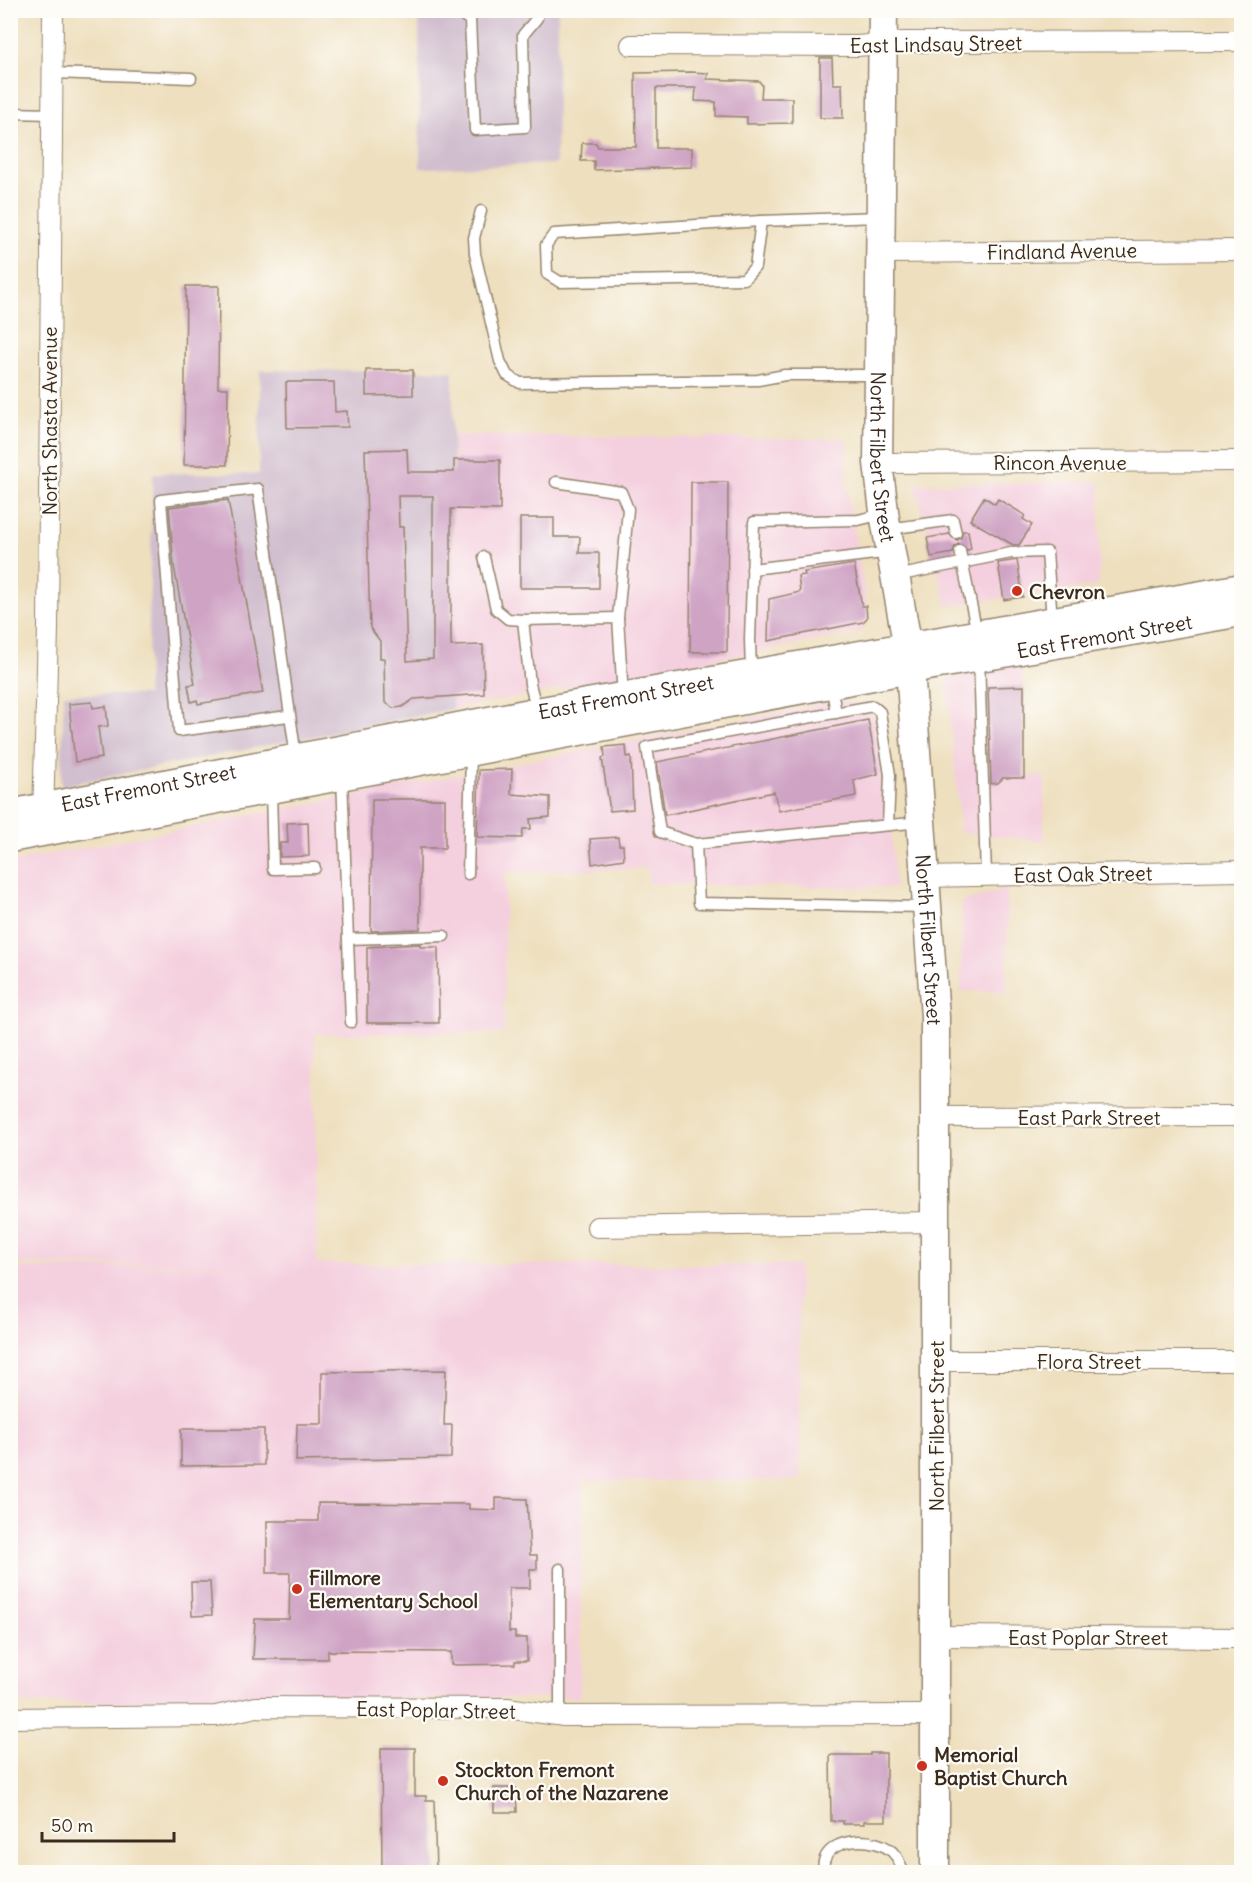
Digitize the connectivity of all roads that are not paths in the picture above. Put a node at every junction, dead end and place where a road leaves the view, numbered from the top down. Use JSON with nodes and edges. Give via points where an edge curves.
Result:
{"nodes":[{"id":1,"x":53,"y":10,"type":"edge"},
{"id":2,"x":464,"y":10,"type":"edge"},
{"id":3,"x":536,"y":10,"type":"edge"},
{"id":4,"x":883,"y":10,"type":"edge"},
{"id":5,"x":1242,"y":41,"type":"edge"},
{"id":6,"x":882,"y":44,"type":"junction"},
{"id":7,"x":630,"y":45,"type":"dead end"},
{"id":8,"x":52,"y":73,"type":"junction"},
{"id":9,"x":191,"y":78,"type":"dead end"},
{"id":10,"x":10,"y":113,"type":"edge"},
{"id":11,"x":52,"y":114,"type":"junction"},
{"id":12,"x":481,"y":211,"type":"dead end"},
{"id":13,"x":881,"y":217,"type":"junction"},
{"id":14,"x":760,"y":221,"type":"junction"},
{"id":15,"x":1242,"y":250,"type":"edge"},
{"id":16,"x":882,"y":253,"type":"junction"},
{"id":17,"x":879,"y":375,"type":"junction"},
{"id":18,"x":1242,"y":461,"type":"edge"},
{"id":19,"x":879,"y":463,"type":"junction"},
{"id":20,"x":556,"y":482,"type":"dead end"},
{"id":21,"x":956,"y":533,"type":"dead end"},
{"id":22,"x":890,"y":543,"type":"junction"},
{"id":23,"x":960,"y":551,"type":"dead end"},
{"id":24,"x":484,"y":557,"type":"dead end"},
{"id":25,"x":962,"y":563,"type":"junction"},
{"id":26,"x":752,"y":569,"type":"junction"},
{"id":27,"x":1242,"y":588,"type":"edge"},
{"id":28,"x":1242,"y":612,"type":"edge"},
{"id":29,"x":618,"y":618,"type":"junction"},
{"id":30,"x":523,"y":620,"type":"junction"},
{"id":31,"x":1053,"y":633,"type":"junction"},
{"id":32,"x":979,"y":646,"type":"junction"},
{"id":33,"x":909,"y":658,"type":"junction"},
{"id":34,"x":830,"y":672,"type":"junction"},
{"id":35,"x":752,"y":674,"type":"junction"},
{"id":36,"x":623,"y":697,"type":"junction"},
{"id":37,"x":537,"y":712,"type":"junction"},
{"id":38,"x":836,"y":713,"type":"junction"},
{"id":39,"x":288,"y":716,"type":"junction"},
{"id":40,"x":658,"y":717,"type":"junction"},
{"id":41,"x":469,"y":738,"type":"junction"},
{"id":42,"x":296,"y":758,"type":"junction"},
{"id":43,"x":342,"y":776,"type":"junction"},
{"id":44,"x":271,"y":789,"type":"junction"},
{"id":45,"x":10,"y":814,"type":"edge"},
{"id":46,"x":43,"y":820,"type":"junction"},
{"id":47,"x":921,"y":822,"type":"junction"},
{"id":48,"x":888,"y":825,"type":"junction"},
{"id":49,"x":10,"y":838,"type":"edge"},
{"id":50,"x":696,"y":844,"type":"junction"},
{"id":51,"x":315,"y":868,"type":"dead end"},
{"id":52,"x":1242,"y":871,"type":"edge"},
{"id":53,"x":468,"y":874,"type":"dead end"},
{"id":54,"x":986,"y":876,"type":"junction"},
{"id":55,"x":924,"y":877,"type":"junction"},
{"id":56,"x":926,"y":907,"type":"junction"},
{"id":57,"x":444,"y":936,"type":"dead end"},
{"id":58,"x":348,"y":939,"type":"junction"},
{"id":59,"x":351,"y":1022,"type":"dead end"},
{"id":60,"x":1242,"y":1116,"type":"edge"},
{"id":61,"x":936,"y":1117,"type":"junction"},
{"id":62,"x":936,"y":1222,"type":"junction"},
{"id":63,"x":597,"y":1227,"type":"dead end"},
{"id":64,"x":936,"y":1361,"type":"junction"},
{"id":65,"x":1242,"y":1361,"type":"edge"},
{"id":66,"x":560,"y":1569,"type":"dead end"},
{"id":67,"x":935,"y":1636,"type":"junction"},
{"id":68,"x":1242,"y":1638,"type":"edge"},
{"id":69,"x":560,"y":1715,"type":"junction"},
{"id":70,"x":935,"y":1715,"type":"junction"},
{"id":71,"x":10,"y":1718,"type":"edge"},
{"id":72,"x":824,"y":1872,"type":"edge"},
{"id":73,"x":903,"y":1872,"type":"edge"},
{"id":74,"x":935,"y":1872,"type":"edge"}],
"edges":[{"from":1,"to":8,"type":"street","name":"North Shasta Avenue"},
{"from":2,"to":3,"type":"lane","via":[[464,16],[470,20],[475,130],[525,127],[523,35],[537,18]]},
{"from":4,"to":6,"type":"main road","name":"North Filbert Street"},
{"from":5,"to":6,"type":"street","name":"East Lindsay Street"},
{"from":6,"to":7,"type":"street","name":"East Lindsay Street"},
{"from":6,"to":13,"type":"main road","name":"North Filbert Street"},
{"from":8,"to":9,"type":"lane"},
{"from":8,"to":11,"type":"street","name":"North Shasta Avenue"},
{"from":10,"to":11,"type":"lane"},
{"from":11,"to":46,"type":"street","name":"North Shasta Avenue"},
{"from":12,"to":17,"type":"lane","via":[[474,238],[477,265],[500,361],[507,375],[520,383]]},
{"from":13,"to":14,"type":"lane"},
{"from":13,"to":16,"type":"main road","name":"North Filbert Street"},
{"from":14,"to":14,"type":"lane","via":[[554,234],[546,245],[547,274],[560,282],[744,279],[755,267]]},
{"from":15,"to":16,"type":"street","name":"Findland Avenue"},
{"from":16,"to":17,"type":"main road","name":"North Filbert Street"},
{"from":17,"to":19,"type":"main road","name":"North Filbert Street"},
{"from":18,"to":19,"type":"street","name":"Rincon Avenue"},
{"from":19,"to":22,"type":"main road","name":"North Filbert Street"},
{"from":20,"to":29,"type":"lane","via":[[621,492],[628,509]]},
{"from":21,"to":22,"type":"lane","via":[[953,520]]},
{"from":22,"to":25,"type":"lane"},
{"from":22,"to":26,"type":"lane"},
{"from":22,"to":26,"type":"lane","via":[[858,520],[754,522]]},
{"from":22,"to":33,"type":"main road","name":"North Filbert Street"},
{"from":23,"to":25,"type":"lane"},
{"from":24,"to":30,"type":"lane","via":[[496,609],[508,619]]},
{"from":25,"to":31,"type":"lane","via":[[1011,552],[1047,552]]},
{"from":25,"to":32,"type":"lane"},
{"from":26,"to":35,"type":"lane"},
{"from":27,"to":31,"type":"main road","name":"East Fremont Street"},
{"from":28,"to":31,"type":"main road","name":"East Fremont Street"},
{"from":29,"to":30,"type":"lane"},
{"from":29,"to":36,"type":"lane"},
{"from":30,"to":37,"type":"lane"},
{"from":31,"to":32,"type":"main road","name":"East Fremont Street"},
{"from":32,"to":33,"type":"main road","name":"East Fremont Street"},
{"from":32,"to":54,"type":"lane"},
{"from":33,"to":34,"type":"main road","name":"East Fremont Street"},
{"from":33,"to":47,"type":"main road","name":"North Filbert Street"},
{"from":34,"to":35,"type":"main road","name":"East Fremont Street"},
{"from":34,"to":38,"type":"lane"},
{"from":34,"to":40,"type":"main road","name":"East Fremont Street"},
{"from":35,"to":40,"type":"main road","name":"East Fremont Street"},
{"from":36,"to":37,"type":"main road","name":"East Fremont Street"},
{"from":36,"to":40,"type":"main road","name":"East Fremont Street"},
{"from":37,"to":41,"type":"main road","name":"East Fremont Street"},
{"from":38,"to":40,"type":"lane"},
{"from":38,"to":48,"type":"lane","via":[[873,706],[880,712],[890,775]]},
{"from":39,"to":39,"type":"lane","via":[[258,489],[161,500],[179,731]]},
{"from":39,"to":42,"type":"lane"},
{"from":40,"to":41,"type":"main road","name":"East Fremont Street"},
{"from":40,"to":50,"type":"lane","via":[[647,747],[660,832]]},
{"from":41,"to":42,"type":"main road","name":"East Fremont Street"},
{"from":41,"to":43,"type":"main road","name":"East Fremont Street"},
{"from":41,"to":53,"type":"lane"},
{"from":42,"to":46,"type":"main road","name":"East Fremont Street"},
{"from":43,"to":44,"type":"main road","name":"East Fremont Street"},
{"from":43,"to":58,"type":"lane"},
{"from":44,"to":46,"type":"main road","name":"East Fremont Street"},
{"from":44,"to":51,"type":"lane","via":[[273,869]]},
{"from":45,"to":46,"type":"main road","name":"East Fremont Street"},
{"from":46,"to":49,"type":"main road","name":"East Fremont Street"},
{"from":47,"to":48,"type":"lane"},
{"from":47,"to":55,"type":"main road","name":"North Filbert Street"},
{"from":48,"to":50,"type":"lane"},
{"from":50,"to":56,"type":"lane","via":[[699,903]]},
{"from":52,"to":54,"type":"street","name":"East Oak Street"},
{"from":54,"to":55,"type":"street","name":"East Oak Street"},
{"from":55,"to":56,"type":"main road","name":"North Filbert Street"},
{"from":56,"to":61,"type":"main road","name":"North Filbert Street","via":[[935,1017]]},
{"from":57,"to":58,"type":"lane"},
{"from":58,"to":59,"type":"lane"},
{"from":60,"to":61,"type":"street","name":"East Park Street"},
{"from":61,"to":62,"type":"main road","name":"North Filbert Street"},
{"from":62,"to":63,"type":"street"},
{"from":62,"to":64,"type":"main road","name":"North Filbert Street"},
{"from":64,"to":65,"type":"street","name":"Flora Street"},
{"from":64,"to":67,"type":"main road","name":"North Filbert Street"},
{"from":66,"to":69,"type":"lane"},
{"from":67,"to":68,"type":"street","name":"East Poplar Street"},
{"from":67,"to":70,"type":"main road","name":"North Filbert Street"},
{"from":69,"to":70,"type":"street","name":"East Poplar Street"},
{"from":69,"to":71,"type":"street","name":"East Poplar Street","via":[[507,1708],[256,1707],[216,1716]]},
{"from":70,"to":74,"type":"main road","name":"North Filbert Street"},
{"from":72,"to":73,"type":"lane","via":[[829,1851],[841,1843],[882,1845],[896,1855]]}]}
